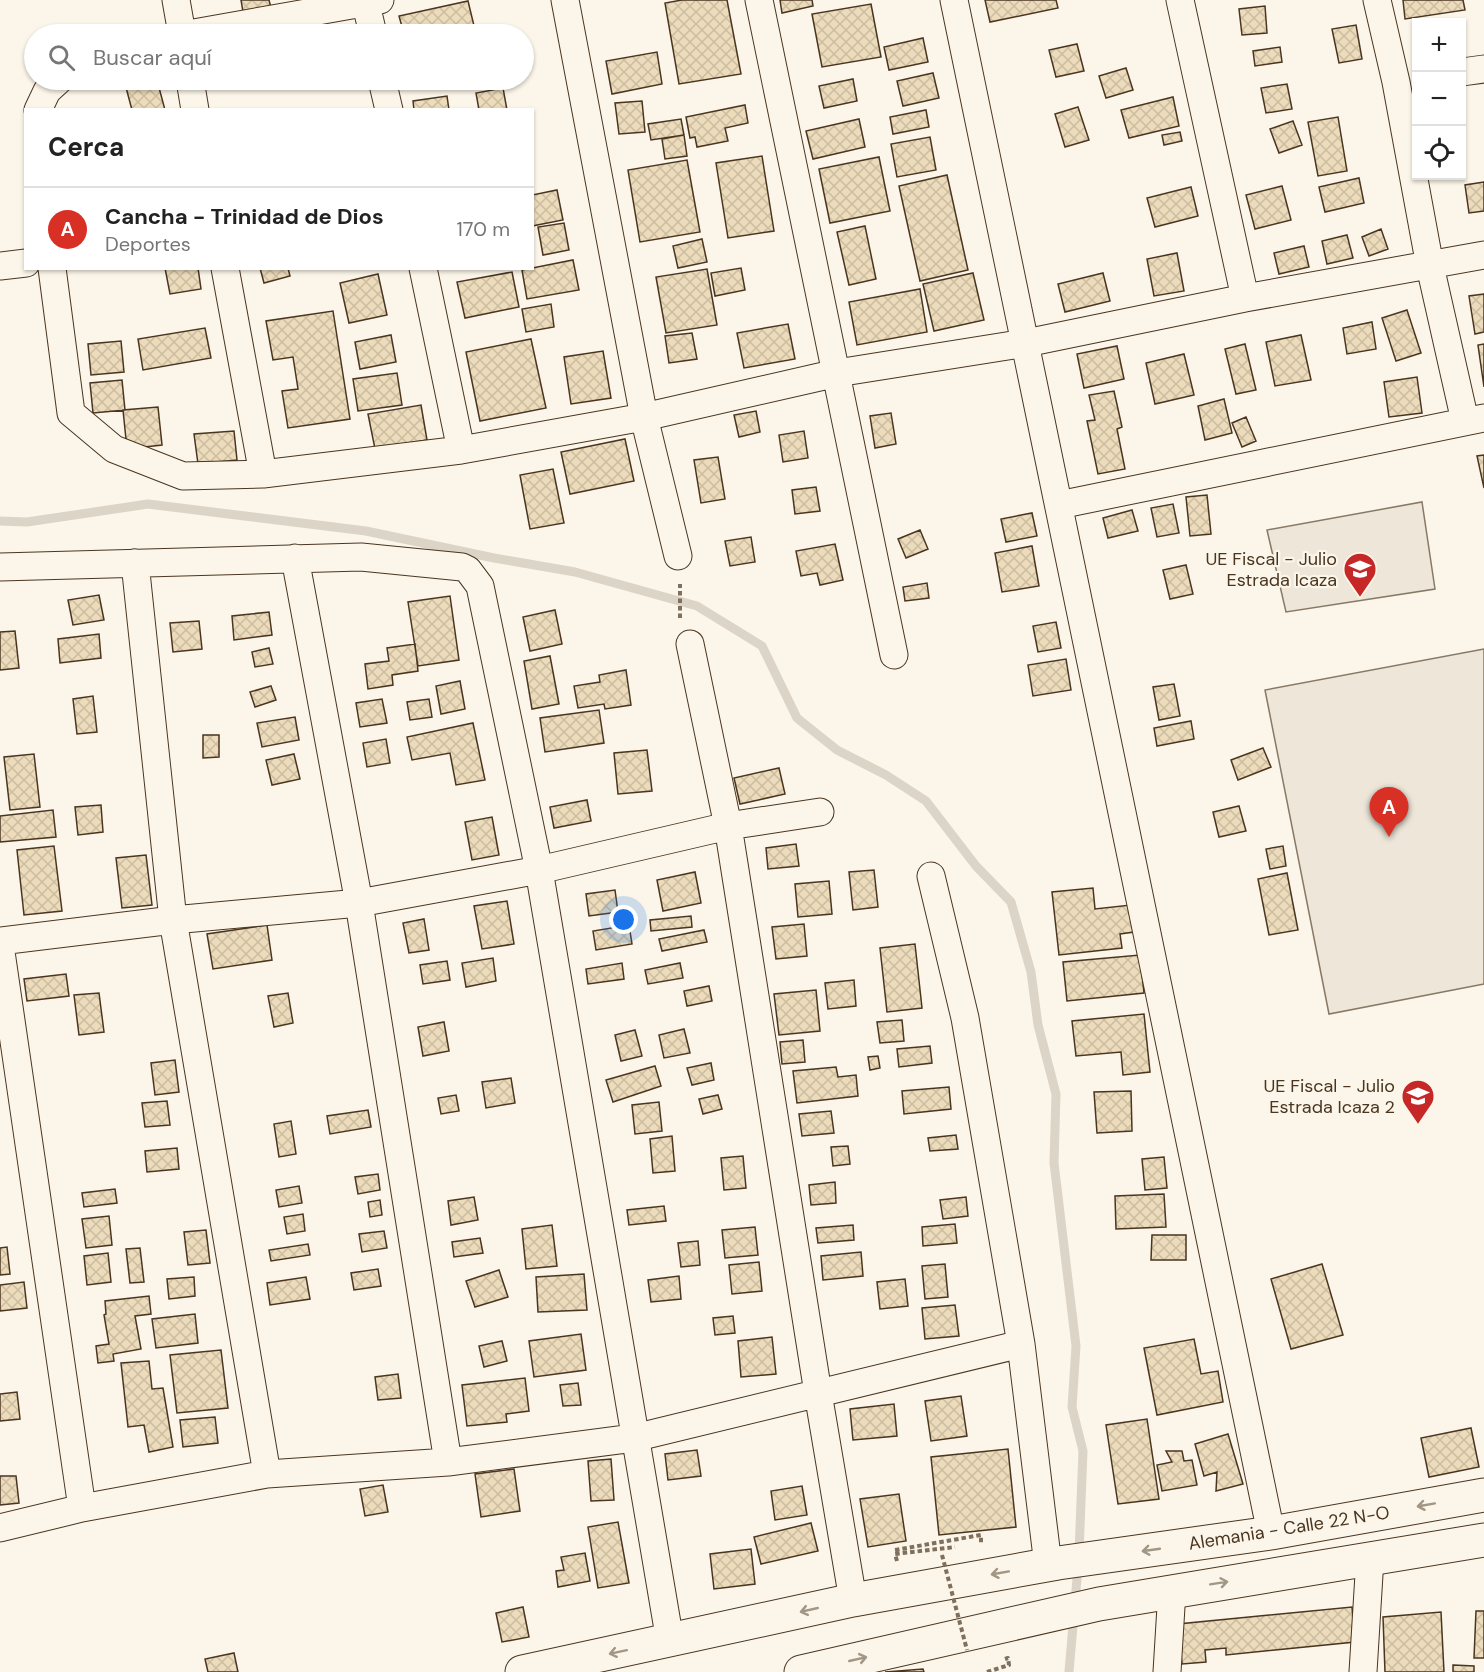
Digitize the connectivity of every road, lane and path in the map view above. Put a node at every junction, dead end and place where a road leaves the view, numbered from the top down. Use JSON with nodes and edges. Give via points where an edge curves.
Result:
{"nodes":[{"id":1,"x":176,"y":0,"type":"edge"},
{"id":2,"x":565,"y":0,"type":"edge"},
{"id":3,"x":759,"y":0,"type":"edge"},
{"id":4,"x":954,"y":0,"type":"edge"},
{"id":5,"x":1180,"y":0,"type":"edge"},
{"id":6,"x":1377,"y":0,"type":"edge"},
{"id":7,"x":370,"y":1,"type":"edge"},
{"id":8,"x":180,"y":24,"type":"edge"},
{"id":9,"x":243,"y":24,"type":"edge"},
{"id":10,"x":372,"y":24,"type":"edge"},
{"id":11,"x":1484,"y":69,"type":"edge"},
{"id":12,"x":1466,"y":71,"type":"edge"},
{"id":13,"x":1406,"y":80,"type":"edge"},
{"id":14,"x":49,"y":90,"type":"edge"},
{"id":15,"x":192,"y":90,"type":"edge"},
{"id":16,"x":384,"y":90,"type":"edge"},
{"id":17,"x":39,"y":108,"type":"edge"},
{"id":18,"x":195,"y":108,"type":"edge"},
{"id":19,"x":389,"y":108,"type":"edge"},
{"id":20,"x":1484,"y":255,"type":"edge"},
{"id":21,"x":24,"y":263,"type":"edge"},
{"id":22,"x":0,"y":266,"type":"edge"},
{"id":23,"x":1430,"y":266,"type":"junction"},
{"id":24,"x":52,"y":270,"type":"edge"},
{"id":25,"x":225,"y":270,"type":"edge"},
{"id":26,"x":423,"y":270,"type":"edge"},
{"id":27,"x":1245,"y":298,"type":"junction"},
{"id":28,"x":1026,"y":343,"type":"junction"},
{"id":29,"x":837,"y":373,"type":"junction"},
{"id":30,"x":644,"y":417,"type":"junction"},
{"id":31,"x":1474,"y":420,"type":"edge"},
{"id":32,"x":461,"y":450,"type":"junction"},
{"id":33,"x":263,"y":474,"type":"junction"},
{"id":34,"x":1059,"y":505,"type":"junction"},
{"id":35,"x":295,"y":558,"type":"junction"},
{"id":36,"x":135,"y":563,"type":"junction"},
{"id":37,"x":680,"y":565,"type":"joint"},
{"id":38,"x":0,"y":567,"type":"edge"},
{"id":39,"x":678,"y":614,"type":"dead end"},
{"id":40,"x":690,"y":644,"type":"dead end"},
{"id":41,"x":894,"y":656,"type":"dead end"},
{"id":42,"x":820,"y":812,"type":"dead end"},
{"id":43,"x":728,"y":826,"type":"junction"},
{"id":44,"x":539,"y":870,"type":"junction"},
{"id":45,"x":931,"y":876,"type":"dead end"},
{"id":46,"x":359,"y":903,"type":"junction"},
{"id":47,"x":173,"y":920,"type":"junction"},
{"id":48,"x":0,"y":943,"type":"edge"},
{"id":49,"x":1021,"y":1344,"type":"junction"},
{"id":50,"x":818,"y":1393,"type":"junction"},
{"id":51,"x":634,"y":1438,"type":"junction"},
{"id":52,"x":448,"y":1462,"type":"junction"},
{"id":53,"x":267,"y":1474,"type":"junction"},
{"id":54,"x":1484,"y":1495,"type":"edge"},
{"id":55,"x":82,"y":1508,"type":"junction"},
{"id":56,"x":0,"y":1528,"type":"edge"},
{"id":57,"x":1271,"y":1533,"type":"junction"},
{"id":58,"x":1484,"y":1540,"type":"edge"},
{"id":59,"x":971,"y":1545,"type":"dead end"},
{"id":60,"x":960,"y":1546,"type":"dead end"},
{"id":61,"x":895,"y":1550,"type":"dead end"},
{"id":62,"x":931,"y":1557,"type":"dead end"},
{"id":63,"x":1370,"y":1558,"type":"junction"},
{"id":64,"x":909,"y":1560,"type":"dead end"},
{"id":65,"x":1053,"y":1564,"type":"junction"},
{"id":66,"x":1172,"y":1590,"type":"junction"},
{"id":67,"x":854,"y":1600,"type":"junction"},
{"id":68,"x":670,"y":1641,"type":"junction"},
{"id":69,"x":967,"y":1650,"type":"dead end"},
{"id":70,"x":522,"y":1672,"type":"edge"},
{"id":71,"x":801,"y":1672,"type":"edge"},
{"id":72,"x":1167,"y":1672,"type":"edge"},
{"id":73,"x":1363,"y":1672,"type":"edge"}],
"edges":[{"from":1,"to":8,"type":"street"},
{"from":2,"to":30,"type":"street"},
{"from":3,"to":29,"type":"street"},
{"from":4,"to":28,"type":"street"},
{"from":5,"to":27,"type":"street"},
{"from":6,"to":13,"type":"street"},
{"from":7,"to":9,"type":"street"},
{"from":7,"to":10,"type":"street"},
{"from":11,"to":12,"type":"street"},
{"from":13,"to":23,"type":"street"},
{"from":14,"to":17,"type":"street"},
{"from":15,"to":18,"type":"street"},
{"from":16,"to":19,"type":"street"},
{"from":20,"to":23,"type":"street"},
{"from":21,"to":22,"type":"street"},
{"from":23,"to":27,"type":"street"},
{"from":23,"to":31,"type":"street"},
{"from":24,"to":33,"type":"street","via":[[71,413],[114,449],[183,476]]},
{"from":25,"to":33,"type":"street"},
{"from":26,"to":32,"type":"street"},
{"from":27,"to":28,"type":"street"},
{"from":28,"to":29,"type":"street"},
{"from":28,"to":34,"type":"street"},
{"from":29,"to":30,"type":"street"},
{"from":29,"to":41,"type":"street"},
{"from":30,"to":32,"type":"street"},
{"from":30,"to":37,"type":"street"},
{"from":31,"to":34,"type":"street"},
{"from":32,"to":33,"type":"street"},
{"from":34,"to":57,"type":"street"},
{"from":35,"to":36,"type":"street"},
{"from":35,"to":44,"type":"street","via":[[361,557],[462,567],[474,577],[480,586]]},
{"from":35,"to":46,"type":"street"},
{"from":36,"to":38,"type":"street"},
{"from":36,"to":47,"type":"street"},
{"from":37,"to":39,"type":"path"},
{"from":40,"to":43,"type":"street"},
{"from":42,"to":43,"type":"street"},
{"from":43,"to":44,"type":"street"},
{"from":43,"to":50,"type":"street"},
{"from":44,"to":46,"type":"street"},
{"from":44,"to":51,"type":"street"},
{"from":45,"to":49,"type":"street","via":[[965,1018]]},
{"from":46,"to":47,"type":"street"},
{"from":46,"to":52,"type":"street"},
{"from":47,"to":48,"type":"street"},
{"from":47,"to":53,"type":"street"},
{"from":48,"to":55,"type":"street"},
{"from":49,"to":50,"type":"street"},
{"from":49,"to":65,"type":"street"},
{"from":50,"to":51,"type":"street"},
{"from":50,"to":67,"type":"street"},
{"from":51,"to":52,"type":"street"},
{"from":51,"to":68,"type":"street"},
{"from":52,"to":53,"type":"street"},
{"from":53,"to":55,"type":"street"},
{"from":54,"to":57,"type":"street","name":"Alemania - Calle 22 N-O","one_way":true},
{"from":55,"to":56,"type":"street"},
{"from":57,"to":65,"type":"street","name":"Alemania - Calle 22 N-O","one_way":true},
{"from":58,"to":63,"type":"street"},
{"from":59,"to":61,"type":"path","via":[[982,1543],[981,1535]]},
{"from":60,"to":64,"type":"path","via":[[895,1554],[897,1561]]},
{"from":62,"to":69,"type":"path","bridge":true,"via":[[942,1555]]},
{"from":66,"to":63,"type":"street","one_way":true},
{"from":63,"to":73,"type":"street"},
{"from":65,"to":67,"type":"street","name":"Alemania - Calle 22 N-O","one_way":true},
{"from":71,"to":66,"type":"street","one_way":true},
{"from":66,"to":72,"type":"street"},
{"from":67,"to":68,"type":"street","name":"Alemania - Calle 22 N-O","one_way":true},
{"from":68,"to":70,"type":"street","name":"Alemania - Calle 22 N-O","one_way":true}]}
